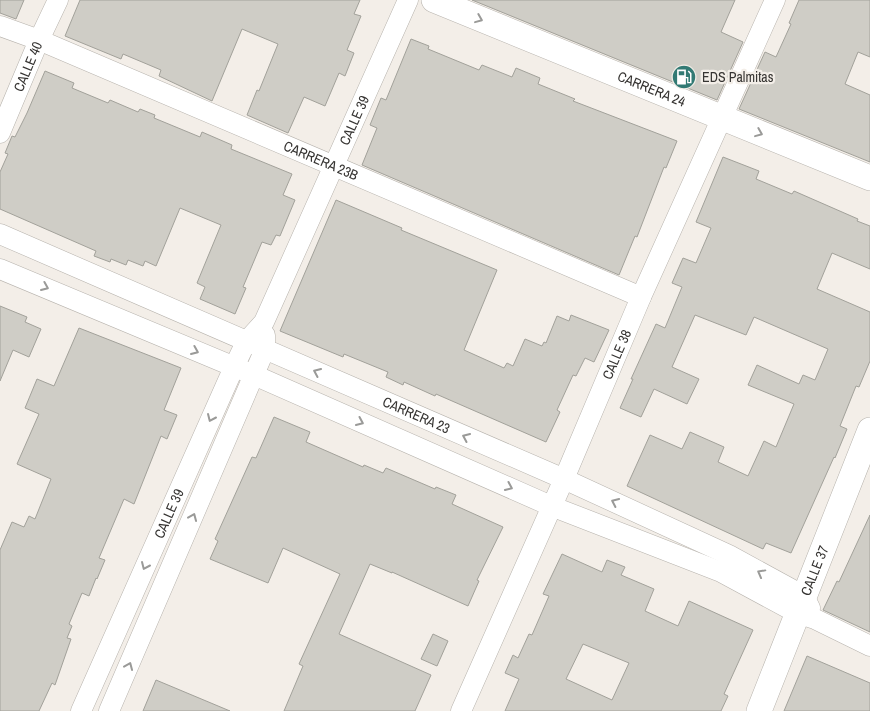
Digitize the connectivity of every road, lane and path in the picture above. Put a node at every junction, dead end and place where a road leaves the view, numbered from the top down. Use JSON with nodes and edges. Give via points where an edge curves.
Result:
{"nodes":[{"id":1,"x":58,"y":0,"type":"edge"},
{"id":2,"x":408,"y":0,"type":"edge"},
{"id":3,"x":434,"y":0,"type":"edge"},
{"id":4,"x":775,"y":0,"type":"edge"},
{"id":5,"x":0,"y":26,"type":"edge"},
{"id":6,"x":39,"y":40,"type":"junction"},
{"id":7,"x":722,"y":118,"type":"junction"},
{"id":8,"x":0,"y":132,"type":"edge"},
{"id":9,"x":334,"y":166,"type":"junction"},
{"id":10,"x":870,"y":178,"type":"edge"},
{"id":11,"x":0,"y":234,"type":"edge"},
{"id":12,"x":0,"y":269,"type":"edge"},
{"id":13,"x":641,"y":297,"type":"junction"},
{"id":14,"x":264,"y":322,"type":"junction"},
{"id":15,"x":246,"y":342,"type":"junction"},
{"id":16,"x":266,"y":349,"type":"junction"},
{"id":17,"x":234,"y":367,"type":"junction"},
{"id":18,"x":254,"y":375,"type":"junction"},
{"id":19,"x":870,"y":430,"type":"edge"},
{"id":20,"x":564,"y":479,"type":"junction"},
{"id":21,"x":551,"y":506,"type":"junction"},
{"id":22,"x":806,"y":610,"type":"junction"},
{"id":23,"x":870,"y":646,"type":"edge"},
{"id":24,"x":81,"y":711,"type":"edge"},
{"id":25,"x":110,"y":711,"type":"edge"},
{"id":26,"x":461,"y":711,"type":"edge"},
{"id":27,"x":759,"y":711,"type":"edge"}],
"edges":[{"from":1,"to":6,"type":"street","name":"CALLE 40"},
{"from":2,"to":9,"type":"street","name":"CALLE 39"},
{"from":3,"to":7,"type":"street","name":"CARRERA 24","one_way":true},
{"from":4,"to":7,"type":"street","name":"CALLE 38"},
{"from":5,"to":6,"type":"street","name":"CARRERA 23B"},
{"from":6,"to":8,"type":"street","name":"CALLE 40"},
{"from":6,"to":9,"type":"street","name":"CARRERA 23B"},
{"from":7,"to":10,"type":"street","name":"CARRERA 24","one_way":true},
{"from":7,"to":13,"type":"street","name":"CALLE 38"},
{"from":9,"to":13,"type":"street","name":"CARRERA 23B"},
{"from":9,"to":14,"type":"street","name":"CALLE 39"},
{"from":11,"to":15,"type":"street","name":"CARRERA 23"},
{"from":12,"to":17,"type":"street","name":"CARRERA 23","one_way":true},
{"from":13,"to":20,"type":"street","name":"CALLE 38"},
{"from":14,"to":15,"type":"street","name":"CALLE 39"},
{"from":14,"to":16,"type":"street","name":"CALLE 39"},
{"from":15,"to":16,"type":"street","name":"CARRERA 23"},
{"from":15,"to":17,"type":"street","name":"CALLE 39"},
{"from":16,"to":18,"type":"street","name":"CALLE 39"},
{"from":20,"to":16,"type":"street","name":"CARRERA 23","one_way":true},
{"from":17,"to":18,"type":"street","name":"CARRERA 23"},
{"from":17,"to":24,"type":"street","name":"CALLE 39","one_way":true},
{"from":18,"to":21,"type":"street","name":"CARRERA 23","one_way":true},
{"from":25,"to":18,"type":"street","name":"CALLE 39","one_way":true},
{"from":19,"to":22,"type":"street","name":"CALLE 37"},
{"from":20,"to":21,"type":"street","name":"CALLE 38"},
{"from":22,"to":20,"type":"street","name":"CARRERA 23","one_way":true,"via":[[729,555]]},
{"from":21,"to":22,"type":"street","name":"CARRERA 23","via":[[721,572]]},
{"from":21,"to":26,"type":"street","name":"CALLE 38"},
{"from":22,"to":23,"type":"street","name":"CARRERA 23"},
{"from":22,"to":27,"type":"street","name":"CALLE 37"}]}
